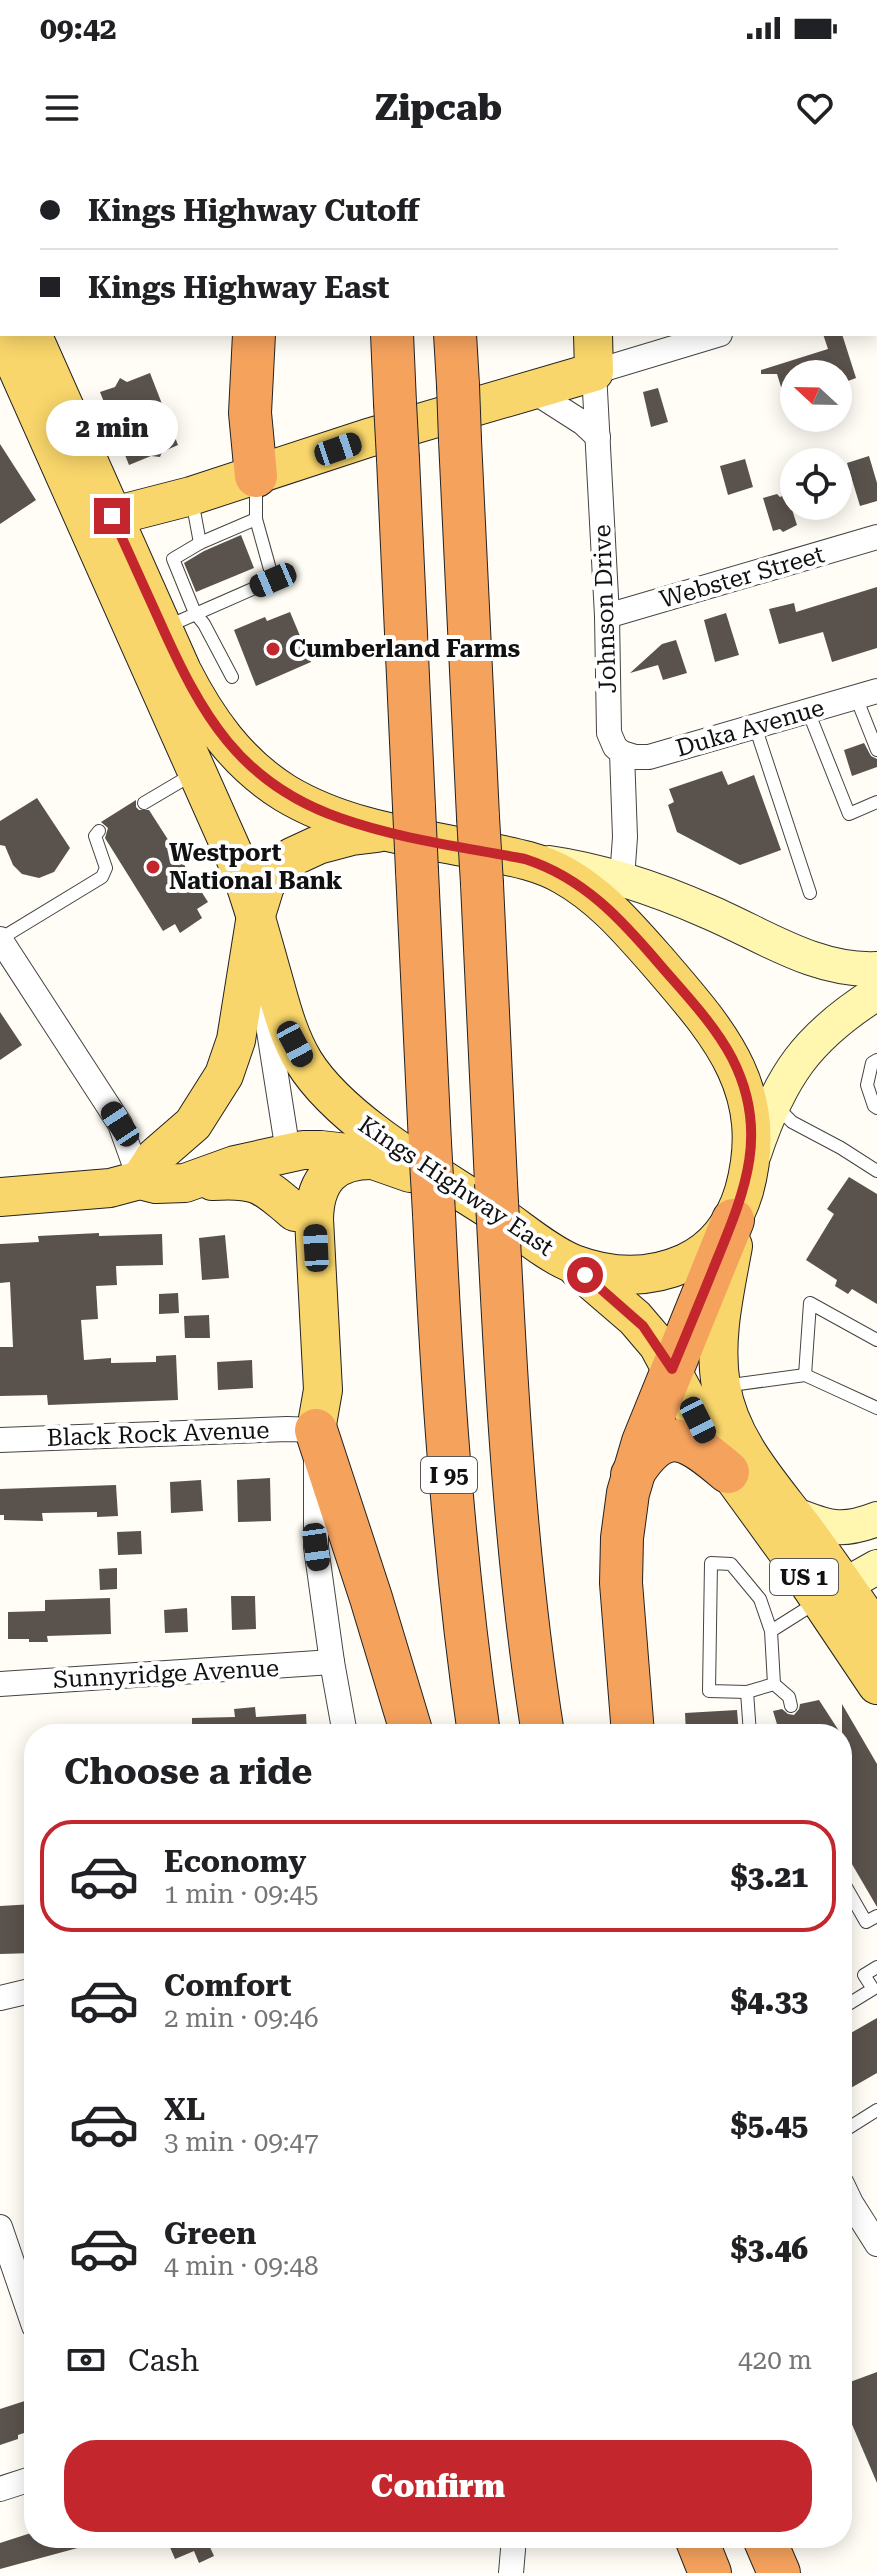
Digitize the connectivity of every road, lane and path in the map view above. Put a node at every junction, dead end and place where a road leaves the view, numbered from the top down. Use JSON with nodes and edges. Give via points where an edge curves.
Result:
{"nodes":[{"id":1,"x":4,"y":336,"type":"edge"},
{"id":2,"x":32,"y":336,"type":"edge"},
{"id":3,"x":254,"y":336,"type":"edge"},
{"id":4,"x":392,"y":336,"type":"edge"},
{"id":5,"x":455,"y":336,"type":"edge"},
{"id":6,"x":593,"y":336,"type":"edge"},
{"id":7,"x":713,"y":336,"type":"edge"},
{"id":8,"x":594,"y":372,"type":"junction"},
{"id":9,"x":39,"y":383,"type":"junction"},
{"id":10,"x":533,"y":391,"type":"junction"},
{"id":11,"x":598,"y":437,"type":"junction"},
{"id":12,"x":256,"y":476,"type":"junction"},
{"id":13,"x":191,"y":496,"type":"junction"},
{"id":14,"x":256,"y":519,"type":"junction"},
{"id":15,"x":100,"y":520,"type":"junction"},
{"id":16,"x":877,"y":537,"type":"edge"},
{"id":17,"x":200,"y":543,"type":"junction"},
{"id":18,"x":173,"y":559,"type":"junction"},
{"id":19,"x":149,"y":571,"type":"junction"},
{"id":20,"x":607,"y":616,"type":"junction"},
{"id":21,"x":179,"y":620,"type":"junction"},
{"id":22,"x":232,"y":677,"type":"dead end"},
{"id":23,"x":867,"y":694,"type":"edge"},
{"id":24,"x":808,"y":711,"type":"junction"},
{"id":25,"x":755,"y":726,"type":"junction"},
{"id":26,"x":877,"y":750,"type":"edge"},
{"id":27,"x":622,"y":753,"type":"junction"},
{"id":28,"x":197,"y":772,"type":"junction"},
{"id":29,"x":877,"y":802,"type":"edge"},
{"id":30,"x":144,"y":803,"type":"dead end"},
{"id":31,"x":403,"y":820,"type":"junction"},
{"id":32,"x":99,"y":831,"type":"dead end"},
{"id":33,"x":525,"y":859,"type":"junction"},
{"id":34,"x":622,"y":879,"type":"junction"},
{"id":35,"x":810,"y":893,"type":"dead end"},
{"id":36,"x":256,"y":915,"type":"junction"},
{"id":37,"x":0,"y":939,"type":"edge"},
{"id":38,"x":877,"y":969,"type":"edge"},
{"id":39,"x":877,"y":993,"type":"edge"},
{"id":40,"x":877,"y":1060,"type":"edge"},
{"id":41,"x":772,"y":1103,"type":"junction"},
{"id":42,"x":877,"y":1108,"type":"edge"},
{"id":43,"x":288,"y":1152,"type":"junction"},
{"id":44,"x":375,"y":1160,"type":"junction"},
{"id":45,"x":877,"y":1171,"type":"edge"},
{"id":46,"x":140,"y":1180,"type":"junction"},
{"id":47,"x":185,"y":1183,"type":"junction"},
{"id":48,"x":486,"y":1191,"type":"junction"},
{"id":49,"x":0,"y":1197,"type":"edge"},
{"id":50,"x":741,"y":1198,"type":"junction"},
{"id":51,"x":295,"y":1212,"type":"junction"},
{"id":52,"x":569,"y":1263,"type":"junction"},
{"id":53,"x":877,"y":1340,"type":"edge"},
{"id":54,"x":672,"y":1369,"type":"junction"},
{"id":55,"x":805,"y":1375,"type":"junction"},
{"id":56,"x":721,"y":1387,"type":"junction"},
{"id":57,"x":877,"y":1408,"type":"edge"},
{"id":58,"x":316,"y":1430,"type":"junction"},
{"id":59,"x":0,"y":1440,"type":"edge"},
{"id":60,"x":728,"y":1472,"type":"junction"},
{"id":61,"x":632,"y":1476,"type":"junction"},
{"id":62,"x":793,"y":1514,"type":"junction"},
{"id":63,"x":877,"y":1519,"type":"edge"},
{"id":64,"x":847,"y":1584,"type":"edge"},
{"id":65,"x":771,"y":1631,"type":"junction"},
{"id":66,"x":877,"y":1633,"type":"edge"},
{"id":67,"x":332,"y":1662,"type":"junction"},
{"id":68,"x":0,"y":1684,"type":"edge"},
{"id":69,"x":774,"y":1684,"type":"junction"},
{"id":70,"x":877,"y":1685,"type":"edge"},
{"id":71,"x":747,"y":1692,"type":"junction"},
{"id":72,"x":791,"y":1706,"type":"dead end"},
{"id":73,"x":343,"y":1724,"type":"edge"},
{"id":74,"x":409,"y":1724,"type":"edge"},
{"id":75,"x":478,"y":1724,"type":"edge"},
{"id":76,"x":542,"y":1724,"type":"edge"},
{"id":77,"x":632,"y":1724,"type":"edge"},
{"id":78,"x":749,"y":1724,"type":"edge"},
{"id":79,"x":852,"y":1898,"type":"edge"},
{"id":80,"x":877,"y":1916,"type":"edge"},
{"id":81,"x":877,"y":1967,"type":"edge"},
{"id":82,"x":24,"y":1992,"type":"edge"},
{"id":83,"x":0,"y":1998,"type":"edge"},
{"id":84,"x":852,"y":2002,"type":"edge"},
{"id":85,"x":877,"y":2110,"type":"edge"},
{"id":86,"x":852,"y":2126,"type":"edge"},
{"id":87,"x":852,"y":2208,"type":"edge"},
{"id":88,"x":1,"y":2236,"type":"edge"},
{"id":89,"x":877,"y":2244,"type":"edge"},
{"id":90,"x":23,"y":2261,"type":"edge"},
{"id":91,"x":24,"y":2481,"type":"edge"},
{"id":92,"x":0,"y":2489,"type":"edge"},
{"id":93,"x":513,"y":2548,"type":"edge"},
{"id":94,"x":700,"y":2548,"type":"edge"},
{"id":95,"x":768,"y":2548,"type":"edge"},
{"id":96,"x":511,"y":2573,"type":"edge"},
{"id":97,"x":710,"y":2573,"type":"edge"},
{"id":98,"x":779,"y":2573,"type":"edge"}],
"edges":[{"from":1,"to":9,"type":"main road","name":"Kings Highway East","number":"US 1"},
{"from":2,"to":9,"type":"main road","name":"Kings Highway East","number":"US 1"},
{"from":3,"to":12,"type":"highway","via":[[250,413]]},
{"from":4,"to":31,"type":"highway","number":"I 95","bridge":true},
{"from":5,"to":48,"type":"highway","number":"I 95","bridge":true,"via":[[482,884]]},
{"from":6,"to":8,"type":"main road","name":"Johnson Drive"},
{"from":7,"to":8,"type":"street"},
{"from":8,"to":10,"type":"main road"},
{"from":8,"to":11,"type":"street","name":"Johnson Drive"},
{"from":9,"to":15,"type":"main road","name":"Kings Highway East","number":"US 1"},
{"from":10,"to":11,"type":"street"},
{"from":10,"to":12,"type":"main road"},
{"from":11,"to":20,"type":"street","name":"Johnson Drive"},
{"from":12,"to":13,"type":"main road"},
{"from":12,"to":14,"type":"lane"},
{"from":13,"to":15,"type":"main road"},
{"from":13,"to":17,"type":"lane"},
{"from":14,"to":17,"type":"lane"},
{"from":14,"to":21,"type":"lane","via":[[273,580]]},
{"from":15,"to":19,"type":"main road","name":"Kings Highway East","number":"US 1"},
{"from":15,"to":28,"type":"main road","name":"Kings Highway East","number":"US 1"},
{"from":16,"to":20,"type":"street","name":"Webster Street"},
{"from":17,"to":18,"type":"lane"},
{"from":18,"to":19,"type":"lane"},
{"from":18,"to":21,"type":"lane"},
{"from":19,"to":21,"type":"main road","name":"Kings Highway East","number":"US 1"},
{"from":20,"to":27,"type":"street","name":"Johnson Drive","via":[[609,733]]},
{"from":21,"to":22,"type":"lane","via":[[204,624]]},
{"from":21,"to":31,"type":"main road","name":"Kings Highway East","number":"US 1","via":[[205,713],[255,770],[318,810],[355,823]]},
{"from":23,"to":24,"type":"street","name":"Duka Avenue"},
{"from":23,"to":26,"type":"lane"},
{"from":24,"to":25,"type":"street","name":"Duka Avenue"},
{"from":24,"to":29,"type":"lane","via":[[849,814]]},
{"from":25,"to":27,"type":"street","name":"Duka Avenue","via":[[649,757]]},
{"from":25,"to":35,"type":"lane"},
{"from":27,"to":34,"type":"street","name":"Johnson Drive"},
{"from":28,"to":30,"type":"lane"},
{"from":28,"to":36,"type":"main road","name":"Kings Highway East","number":"US 1"},
{"from":31,"to":33,"type":"main road","name":"Kings Highway East","number":"US 1"},
{"from":31,"to":36,"type":"main road","via":[[292,857],[265,886]]},
{"from":31,"to":75,"type":"highway","number":"I 95","bridge":true,"via":[[417,871],[450,1491]]},
{"from":32,"to":37,"type":"lane","via":[[95,836],[106,868],[102,877]]},
{"from":33,"to":34,"type":"main road"},
{"from":33,"to":50,"type":"main road","name":"Kings Highway East","number":"US 1","via":[[569,879],[608,908],[711,1025],[746,1094],[751,1131]]},
{"from":34,"to":38,"type":"main road","via":[[813,960]]},
{"from":36,"to":43,"type":"street"},
{"from":36,"to":46,"type":"main road","via":[[236,1040],[224,1075],[193,1124],[155,1157]]},
{"from":36,"to":48,"type":"main road","name":"Kings Highway East","number":"US 1","via":[[287,1026],[316,1079],[359,1121]]},
{"from":37,"to":46,"type":"street","via":[[120,1124]]},
{"from":39,"to":41,"type":"main road","via":[[814,1041]]},
{"from":40,"to":42,"type":"lane","via":[[867,1085]]},
{"from":41,"to":45,"type":"lane","via":[[792,1122]]},
{"from":41,"to":50,"type":"main road"},
{"from":43,"to":44,"type":"main road","via":[[321,1150]]},
{"from":43,"to":47,"type":"main road"},
{"from":43,"to":51,"type":"main road"},
{"from":44,"to":48,"type":"main road"},
{"from":44,"to":58,"type":"main road","via":[[351,1161],[334,1169],[316,1200],[323,1390]]},
{"from":46,"to":47,"type":"main road"},
{"from":46,"to":49,"type":"main road","via":[[110,1188]]},
{"from":47,"to":51,"type":"main road","via":[[252,1181]]},
{"from":48,"to":52,"type":"main road","name":"Kings Highway East","number":"US 1"},
{"from":48,"to":76,"type":"highway","number":"I 95","bridge":true,"via":[[500,1259],[515,1503]]},
{"from":50,"to":52,"type":"main road","name":"Kings Highway East","number":"US 1","via":[[724,1234],[682,1265],[647,1275],[612,1274]]},
{"from":50,"to":54,"type":"highway"},
{"from":50,"to":56,"type":"main road","number":"US 1","via":[[721,1316]]},
{"from":51,"to":58,"type":"main road","via":[[306,1396]]},
{"from":52,"to":54,"type":"main road","number":"US 1","via":[[635,1318]]},
{"from":53,"to":55,"type":"lane","via":[[810,1303]]},
{"from":54,"to":60,"type":"main road","number":"US 1"},
{"from":54,"to":61,"type":"highway"},
{"from":55,"to":56,"type":"lane"},
{"from":55,"to":57,"type":"lane"},
{"from":56,"to":62,"type":"main road","number":"US 1","via":[[742,1445]]},
{"from":58,"to":59,"type":"street","name":"Black Rock Avenue"},
{"from":58,"to":67,"type":"street","via":[[316,1547]]},
{"from":58,"to":74,"type":"highway"},
{"from":60,"to":61,"type":"highway","via":[[695,1446],[673,1440],[654,1446]]},
{"from":60,"to":64,"type":"main road","number":"US 1","via":[[789,1554]]},
{"from":61,"to":77,"type":"highway","via":[[621,1583]]},
{"from":62,"to":63,"type":"main road","via":[[824,1527],[853,1528]]},
{"from":62,"to":64,"type":"main road","number":"US 1"},
{"from":64,"to":65,"type":"lane"},
{"from":64,"to":66,"type":"main road","number":"US 1"},
{"from":64,"to":70,"type":"main road","number":"US 1"},
{"from":65,"to":69,"type":"lane"},
{"from":65,"to":71,"type":"lane","via":[[760,1599],[731,1564],[711,1563],[709,1691]]},
{"from":67,"to":68,"type":"street","name":"Sunnyridge Avenue"},
{"from":67,"to":73,"type":"street"},
{"from":69,"to":71,"type":"lane"},
{"from":69,"to":72,"type":"lane"},
{"from":71,"to":78,"type":"lane"},
{"from":79,"to":80,"type":"lane","via":[[866,1922]]},
{"from":81,"to":84,"type":"lane","via":[[864,1975],[873,1989]]},
{"from":82,"to":83,"type":"street"},
{"from":85,"to":86,"type":"lane"},
{"from":87,"to":89,"type":"street"},
{"from":88,"to":90,"type":"street"},
{"from":91,"to":92,"type":"street"},
{"from":93,"to":96,"type":"street"},
{"from":94,"to":97,"type":"highway"},
{"from":95,"to":98,"type":"highway"}]}
